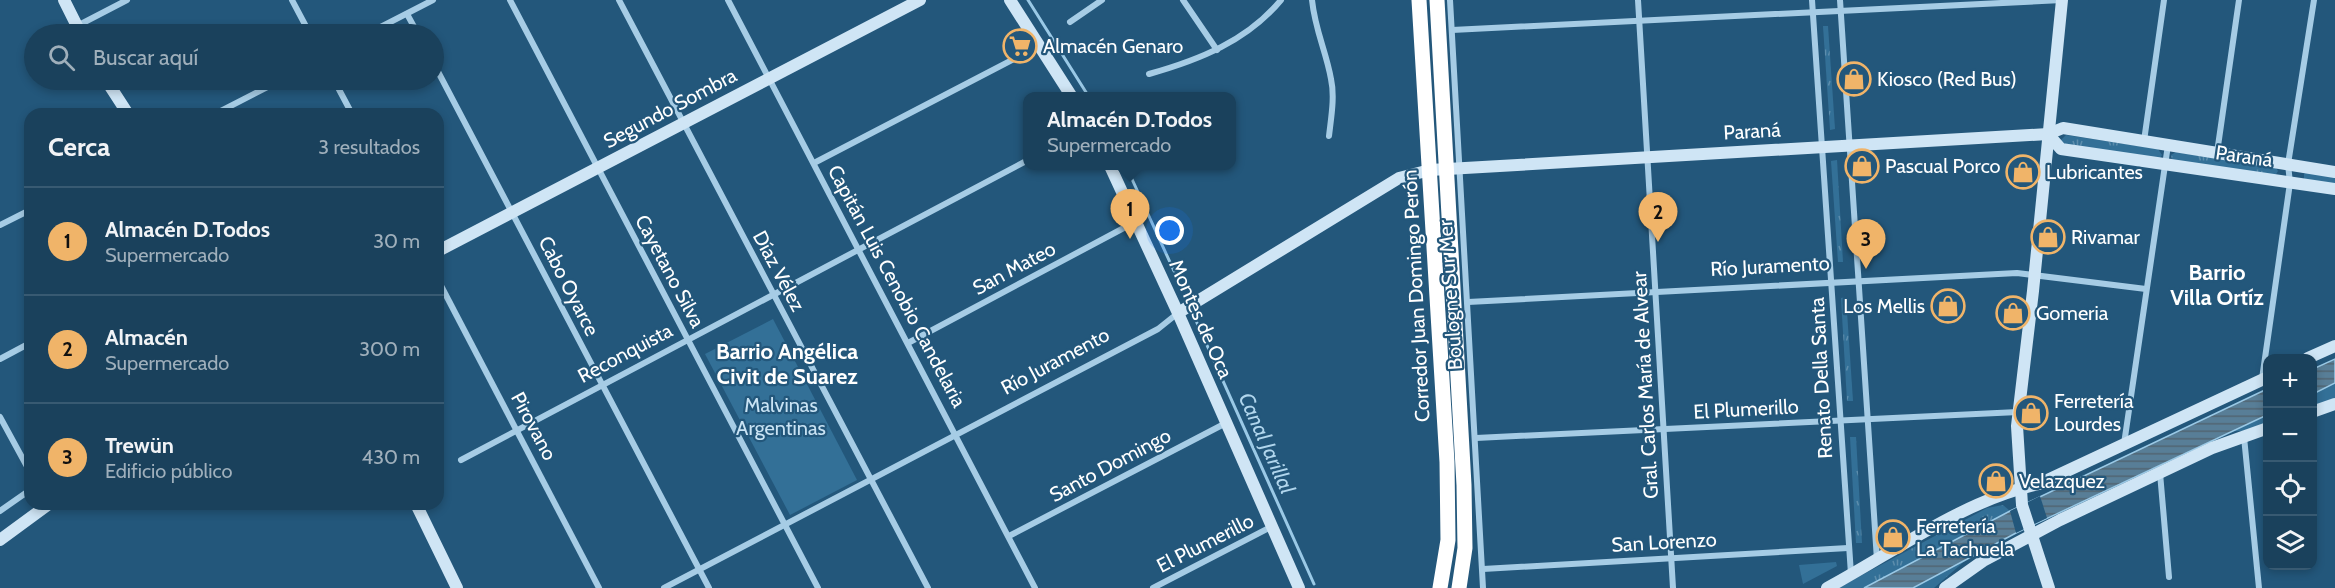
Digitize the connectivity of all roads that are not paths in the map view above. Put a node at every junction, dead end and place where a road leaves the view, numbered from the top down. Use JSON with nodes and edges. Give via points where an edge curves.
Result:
{"nodes":[{"id":1,"x":64,"y":0,"type":"edge"},
{"id":2,"x":127,"y":0,"type":"edge"},
{"id":3,"x":292,"y":0,"type":"edge"},
{"id":4,"x":433,"y":0,"type":"edge"},
{"id":5,"x":510,"y":0,"type":"edge"},
{"id":6,"x":619,"y":0,"type":"edge"},
{"id":7,"x":728,"y":0,"type":"edge"},
{"id":8,"x":920,"y":0,"type":"edge"},
{"id":9,"x":1010,"y":0,"type":"edge"},
{"id":10,"x":1102,"y":0,"type":"edge"},
{"id":11,"x":1183,"y":0,"type":"edge"},
{"id":12,"x":1281,"y":0,"type":"edge"},
{"id":13,"x":1312,"y":0,"type":"edge"},
{"id":14,"x":1419,"y":0,"type":"edge"},
{"id":15,"x":1437,"y":0,"type":"edge"},
{"id":16,"x":1450,"y":0,"type":"edge"},
{"id":17,"x":1638,"y":0,"type":"edge"},
{"id":18,"x":1812,"y":0,"type":"edge"},
{"id":19,"x":1840,"y":0,"type":"edge"},
{"id":20,"x":2062,"y":0,"type":"edge"},
{"id":21,"x":2164,"y":0,"type":"edge"},
{"id":22,"x":2239,"y":0,"type":"edge"},
{"id":23,"x":2314,"y":0,"type":"edge"},
{"id":24,"x":1968,"y":3,"type":"edge"},
{"id":25,"x":1841,"y":11,"type":"junction"},
{"id":26,"x":1813,"y":13,"type":"junction"},
{"id":27,"x":407,"y":14,"type":"junction"},
{"id":28,"x":1639,"y":21,"type":"junction"},
{"id":29,"x":1070,"y":22,"type":"dead end"},
{"id":30,"x":76,"y":24,"type":"edge"},
{"id":31,"x":89,"y":24,"type":"edge"},
{"id":32,"x":305,"y":24,"type":"edge"},
{"id":33,"x":387,"y":24,"type":"edge"},
{"id":34,"x":412,"y":24,"type":"edge"},
{"id":35,"x":1452,"y":30,"type":"junction"},
{"id":36,"x":1039,"y":46,"type":"junction"},
{"id":37,"x":1217,"y":50,"type":"junction"},
{"id":38,"x":1149,"y":74,"type":"dead end"},
{"id":39,"x":770,"y":77,"type":"junction"},
{"id":40,"x":444,"y":83,"type":"edge"},
{"id":41,"x":112,"y":90,"type":"edge"},
{"id":42,"x":261,"y":90,"type":"edge"},
{"id":43,"x":339,"y":90,"type":"edge"},
{"id":44,"x":1069,"y":92,"type":"edge"},
{"id":45,"x":124,"y":108,"type":"edge"},
{"id":46,"x":226,"y":108,"type":"edge"},
{"id":47,"x":349,"y":108,"type":"edge"},
{"id":48,"x":683,"y":123,"type":"junction"},
{"id":49,"x":2048,"y":134,"type":"junction"},
{"id":50,"x":1329,"y":136,"type":"dead end"},
{"id":51,"x":2144,"y":141,"type":"junction"},
{"id":52,"x":1849,"y":145,"type":"junction"},
{"id":53,"x":2168,"y":145,"type":"junction"},
{"id":54,"x":1823,"y":147,"type":"junction"},
{"id":55,"x":2217,"y":153,"type":"junction"},
{"id":56,"x":1647,"y":157,"type":"junction"},
{"id":57,"x":814,"y":163,"type":"junction"},
{"id":58,"x":1023,"y":163,"type":"edge"},
{"id":59,"x":2288,"y":164,"type":"junction"},
{"id":60,"x":2165,"y":165,"type":"junction"},
{"id":61,"x":597,"y":168,"type":"junction"},
{"id":62,"x":1452,"y":168,"type":"junction"},
{"id":63,"x":1112,"y":170,"type":"edge"},
{"id":64,"x":1430,"y":170,"type":"junction"},
{"id":65,"x":2335,"y":172,"type":"edge"},
{"id":66,"x":2290,"y":183,"type":"junction"},
{"id":67,"x":2335,"y":189,"type":"edge"},
{"id":68,"x":512,"y":212,"type":"junction"},
{"id":69,"x":24,"y":213,"type":"edge"},
{"id":70,"x":1136,"y":222,"type":"junction"},
{"id":71,"x":0,"y":225,"type":"edge"},
{"id":72,"x":444,"y":248,"type":"edge"},
{"id":73,"x":858,"y":250,"type":"junction"},
{"id":74,"x":2035,"y":275,"type":"junction"},
{"id":75,"x":1857,"y":280,"type":"junction"},
{"id":76,"x":1832,"y":282,"type":"junction"},
{"id":77,"x":2146,"y":288,"type":"junction"},
{"id":78,"x":444,"y":291,"type":"edge"},
{"id":79,"x":1656,"y":292,"type":"junction"},
{"id":80,"x":773,"y":294,"type":"junction"},
{"id":81,"x":1468,"y":303,"type":"junction"},
{"id":82,"x":1178,"y":313,"type":"junction"},
{"id":83,"x":687,"y":339,"type":"junction"},
{"id":84,"x":908,"y":343,"type":"junction"},
{"id":85,"x":24,"y":346,"type":"edge"},
{"id":86,"x":2335,"y":346,"type":"edge"},
{"id":87,"x":2268,"y":354,"type":"edge"},
{"id":88,"x":2317,"y":354,"type":"edge"},
{"id":89,"x":0,"y":358,"type":"edge"},
{"id":90,"x":2263,"y":379,"type":"edge"},
{"id":91,"x":601,"y":385,"type":"junction"},
{"id":92,"x":2335,"y":404,"type":"edge"},
{"id":93,"x":2317,"y":411,"type":"edge"},
{"id":94,"x":2018,"y":412,"type":"junction"},
{"id":95,"x":0,"y":417,"type":"edge"},
{"id":96,"x":1866,"y":419,"type":"junction"},
{"id":97,"x":1840,"y":420,"type":"junction"},
{"id":98,"x":1226,"y":423,"type":"junction"},
{"id":99,"x":517,"y":429,"type":"junction"},
{"id":100,"x":1663,"y":429,"type":"junction"},
{"id":101,"x":2263,"y":431,"type":"edge"},
{"id":102,"x":956,"y":435,"type":"junction"},
{"id":103,"x":2244,"y":437,"type":"junction"},
{"id":104,"x":1476,"y":438,"type":"junction"},
{"id":105,"x":2124,"y":444,"type":"junction"},
{"id":106,"x":461,"y":460,"type":"dead end"},
{"id":107,"x":24,"y":461,"type":"edge"},
{"id":108,"x":2160,"y":472,"type":"junction"},
{"id":109,"x":872,"y":479,"type":"junction"},
{"id":110,"x":2020,"y":489,"type":"junction"},
{"id":111,"x":24,"y":494,"type":"edge"},
{"id":112,"x":41,"y":510,"type":"edge"},
{"id":113,"x":419,"y":510,"type":"edge"},
{"id":114,"x":0,"y":511,"type":"edge"},
{"id":115,"x":785,"y":525,"type":"junction"},
{"id":116,"x":1272,"y":526,"type":"junction"},
{"id":117,"x":2029,"y":531,"type":"junction"},
{"id":118,"x":1009,"y":536,"type":"junction"},
{"id":119,"x":0,"y":540,"type":"edge"},
{"id":120,"x":1848,"y":548,"type":"junction"},
{"id":121,"x":1671,"y":558,"type":"junction"},
{"id":122,"x":1877,"y":561,"type":"junction"},
{"id":123,"x":699,"y":569,"type":"junction"},
{"id":124,"x":1482,"y":569,"type":"junction"},
{"id":125,"x":1851,"y":575,"type":"junction"},
{"id":126,"x":2169,"y":578,"type":"dead end"},
{"id":127,"x":457,"y":588,"type":"edge"},
{"id":128,"x":599,"y":588,"type":"edge"},
{"id":129,"x":664,"y":588,"type":"edge"},
{"id":130,"x":709,"y":588,"type":"edge"},
{"id":131,"x":818,"y":588,"type":"edge"},
{"id":132,"x":928,"y":588,"type":"edge"},
{"id":133,"x":1035,"y":588,"type":"edge"},
{"id":134,"x":1153,"y":588,"type":"edge"},
{"id":135,"x":1299,"y":588,"type":"edge"},
{"id":136,"x":1440,"y":588,"type":"edge"},
{"id":137,"x":1459,"y":588,"type":"edge"},
{"id":138,"x":1483,"y":588,"type":"edge"},
{"id":139,"x":1673,"y":588,"type":"edge"},
{"id":140,"x":1827,"y":588,"type":"edge"},
{"id":141,"x":1945,"y":588,"type":"edge"},
{"id":142,"x":2049,"y":588,"type":"edge"},
{"id":143,"x":2259,"y":588,"type":"edge"}],
"edges":[{"from":1,"to":30,"type":"street"},
{"from":2,"to":31,"type":"street"},
{"from":3,"to":32,"type":"street"},
{"from":4,"to":27,"type":"street"},
{"from":5,"to":61,"type":"street","name":"Cayetano Silva"},
{"from":6,"to":48,"type":"street","name":"Díaz Vélez"},
{"from":7,"to":39,"type":"street","name":"Capitán Luis Cenobio Candelaria"},
{"from":8,"to":39,"type":"street","name":"Segundo Sombra"},
{"from":9,"to":36,"type":"street"},
{"from":10,"to":29,"type":"street"},
{"from":11,"to":37,"type":"street"},
{"from":12,"to":37,"type":"street","via":[[1243,35]]},
{"from":13,"to":50,"type":"street","via":[[1318,38],[1332,80]]},
{"from":14,"to":64,"type":"highway","name":"Corredor Juan Domingo Perón"},
{"from":15,"to":62,"type":"highway","name":"Corredor Juan Domingo Perón"},
{"from":16,"to":35,"type":"street","name":"Boulogne Sur Mer"},
{"from":17,"to":28,"type":"street","name":"Gral. Carlos María de Alvear"},
{"from":18,"to":26,"type":"street","name":"Renato Della Santa"},
{"from":19,"to":25,"type":"street","name":"Renato Della Santa"},
{"from":20,"to":24,"type":"street"},
{"from":20,"to":49,"type":"street"},
{"from":21,"to":51,"type":"street"},
{"from":22,"to":55,"type":"street"},
{"from":23,"to":59,"type":"street"},
{"from":24,"to":25,"type":"street"},
{"from":25,"to":26,"type":"street"},
{"from":25,"to":52,"type":"street","name":"Renato Della Santa"},
{"from":26,"to":28,"type":"street"},
{"from":26,"to":54,"type":"street","name":"Renato Della Santa"},
{"from":27,"to":33,"type":"street"},
{"from":27,"to":34,"type":"street"},
{"from":28,"to":35,"type":"street"},
{"from":28,"to":56,"type":"street","name":"Gral. Carlos María de Alvear"},
{"from":35,"to":62,"type":"street","name":"Boulogne Sur Mer"},
{"from":36,"to":44,"type":"street"},
{"from":36,"to":57,"type":"street"},
{"from":37,"to":38,"type":"street"},
{"from":39,"to":48,"type":"street","name":"Segundo Sombra"},
{"from":39,"to":57,"type":"street","name":"Capitán Luis Cenobio Candelaria"},
{"from":40,"to":68,"type":"street","name":"Cabo Oyarce"},
{"from":41,"to":45,"type":"street"},
{"from":42,"to":46,"type":"street"},
{"from":43,"to":47,"type":"street"},
{"from":48,"to":61,"type":"street","name":"Segundo Sombra"},
{"from":48,"to":80,"type":"street","name":"Díaz Vélez"},
{"from":49,"to":51,"type":"street","name":"Paraná","via":[[2063,128]]},
{"from":49,"to":52,"type":"street","name":"Paraná"},
{"from":49,"to":60,"type":"street","name":"Paraná","via":[[2061,149]]},
{"from":49,"to":74,"type":"street"},
{"from":51,"to":53,"type":"street","name":"Paraná"},
{"from":52,"to":54,"type":"street","name":"Paraná"},
{"from":52,"to":75,"type":"street","name":"Renato Della Santa"},
{"from":53,"to":55,"type":"street","name":"Paraná"},
{"from":53,"to":60,"type":"street"},
{"from":54,"to":56,"type":"street","name":"Paraná"},
{"from":54,"to":76,"type":"street","name":"Renato Della Santa"},
{"from":55,"to":59,"type":"street","name":"Paraná"},
{"from":56,"to":62,"type":"street","name":"Paraná"},
{"from":56,"to":79,"type":"street","name":"Gral. Carlos María de Alvear"},
{"from":57,"to":73,"type":"street","name":"Capitán Luis Cenobio Candelaria"},
{"from":58,"to":73,"type":"street","name":"Reconquista"},
{"from":59,"to":65,"type":"street","name":"Paraná"},
{"from":59,"to":66,"type":"street"},
{"from":60,"to":66,"type":"street","name":"Paraná"},
{"from":60,"to":77,"type":"street"},
{"from":61,"to":68,"type":"street","name":"Segundo Sombra"},
{"from":61,"to":83,"type":"street","name":"Cayetano Silva"},
{"from":62,"to":64,"type":"street","name":"Río Juramento"},
{"from":62,"to":81,"type":"street","name":"Boulogne Sur Mer"},
{"from":62,"to":137,"type":"highway","name":"Corredor Juan Domingo Perón","via":[[1465,513]]},
{"from":63,"to":70,"type":"street","name":"Montes de Oca"},
{"from":64,"to":82,"type":"street","name":"Río Juramento","via":[[1400,177]]},
{"from":64,"to":136,"type":"highway","name":"Corredor Juan Domingo Perón","via":[[1448,518],[1447,555]]},
{"from":66,"to":67,"type":"street","name":"Paraná"},
{"from":66,"to":87,"type":"street"},
{"from":68,"to":72,"type":"street","name":"Segundo Sombra"},
{"from":68,"to":91,"type":"street","name":"Cabo Oyarce"},
{"from":69,"to":71,"type":"street"},
{"from":70,"to":82,"type":"street","name":"Montes de Oca"},
{"from":70,"to":84,"type":"street","name":"San Mateo"},
{"from":73,"to":80,"type":"street","name":"Reconquista"},
{"from":73,"to":84,"type":"street","name":"Capitán Luis Cenobio Candelaria"},
{"from":74,"to":75,"type":"street","name":"Río Juramento"},
{"from":74,"to":77,"type":"street","name":"Río Juramento"},
{"from":74,"to":94,"type":"street"},
{"from":75,"to":76,"type":"street","name":"Río Juramento"},
{"from":75,"to":96,"type":"street","name":"Renato Della Santa"},
{"from":76,"to":79,"type":"street","name":"Río Juramento"},
{"from":76,"to":97,"type":"street","name":"Renato Della Santa"},
{"from":77,"to":105,"type":"street"},
{"from":78,"to":99,"type":"street","name":"Pirovano"},
{"from":79,"to":81,"type":"street","name":"Río Juramento"},
{"from":79,"to":100,"type":"street","name":"Gral. Carlos María de Alvear"},
{"from":80,"to":83,"type":"street","name":"Reconquista"},
{"from":80,"to":109,"type":"street","name":"Díaz Vélez"},
{"from":81,"to":104,"type":"street","name":"Boulogne Sur Mer"},
{"from":82,"to":98,"type":"street","name":"Montes de Oca"},
{"from":82,"to":102,"type":"street","name":"Río Juramento","via":[[1158,329]]},
{"from":83,"to":91,"type":"street","name":"Reconquista"},
{"from":83,"to":115,"type":"street","name":"Cayetano Silva"},
{"from":84,"to":102,"type":"street","name":"Capitán Luis Cenobio Candelaria"},
{"from":85,"to":89,"type":"street"},
{"from":86,"to":88,"type":"street"},
{"from":90,"to":105,"type":"street"},
{"from":91,"to":99,"type":"street","name":"Reconquista"},
{"from":91,"to":123,"type":"street","name":"Cabo Oyarce"},
{"from":92,"to":93,"type":"street"},
{"from":94,"to":96,"type":"street","name":"El Plumerillo"},
{"from":94,"to":110,"type":"street"},
{"from":95,"to":107,"type":"street"},
{"from":96,"to":97,"type":"street","name":"El Plumerillo"},
{"from":96,"to":122,"type":"street","name":"Renato Della Santa"},
{"from":97,"to":100,"type":"street","name":"El Plumerillo"},
{"from":97,"to":120,"type":"street","name":"Renato Della Santa"},
{"from":98,"to":116,"type":"street","name":"Montes de Oca"},
{"from":98,"to":118,"type":"street","name":"Santo Domingo"},
{"from":99,"to":106,"type":"street","name":"Reconquista"},
{"from":99,"to":128,"type":"street","name":"Pirovano"},
{"from":100,"to":104,"type":"street","name":"El Plumerillo"},
{"from":100,"to":121,"type":"street","name":"Gral. Carlos María de Alvear"},
{"from":101,"to":103,"type":"street"},
{"from":102,"to":109,"type":"street","name":"Río Juramento"},
{"from":102,"to":118,"type":"street","name":"Capitán Luis Cenobio Candelaria"},
{"from":103,"to":108,"type":"street"},
{"from":103,"to":143,"type":"street"},
{"from":104,"to":124,"type":"street","name":"Boulogne Sur Mer"},
{"from":105,"to":110,"type":"street"},
{"from":108,"to":117,"type":"street"},
{"from":108,"to":126,"type":"street"},
{"from":109,"to":115,"type":"street","name":"Río Juramento"},
{"from":109,"to":132,"type":"street","name":"Díaz Vélez"},
{"from":110,"to":117,"type":"street"},
{"from":110,"to":122,"type":"street","via":[[1976,506]]},
{"from":111,"to":114,"type":"street"},
{"from":112,"to":119,"type":"street"},
{"from":113,"to":127,"type":"street"},
{"from":115,"to":123,"type":"street","name":"Río Juramento"},
{"from":115,"to":131,"type":"street","name":"Cayetano Silva"},
{"from":116,"to":134,"type":"street","name":"El Plumerillo"},
{"from":116,"to":135,"type":"street","name":"Montes de Oca"},
{"from":117,"to":141,"type":"street"},
{"from":117,"to":142,"type":"street"},
{"from":118,"to":133,"type":"street","name":"Capitán Luis Cenobio Candelaria"},
{"from":120,"to":121,"type":"street","name":"San Lorenzo"},
{"from":120,"to":125,"type":"street","name":"Renato Della Santa"},
{"from":121,"to":124,"type":"street","name":"San Lorenzo"},
{"from":121,"to":139,"type":"street","name":"Gral. Carlos María de Alvear"},
{"from":122,"to":125,"type":"street"},
{"from":123,"to":129,"type":"street","name":"Río Juramento"},
{"from":123,"to":130,"type":"street","name":"Cabo Oyarce"},
{"from":124,"to":138,"type":"street","name":"Boulogne Sur Mer"},
{"from":125,"to":140,"type":"street"}]}
